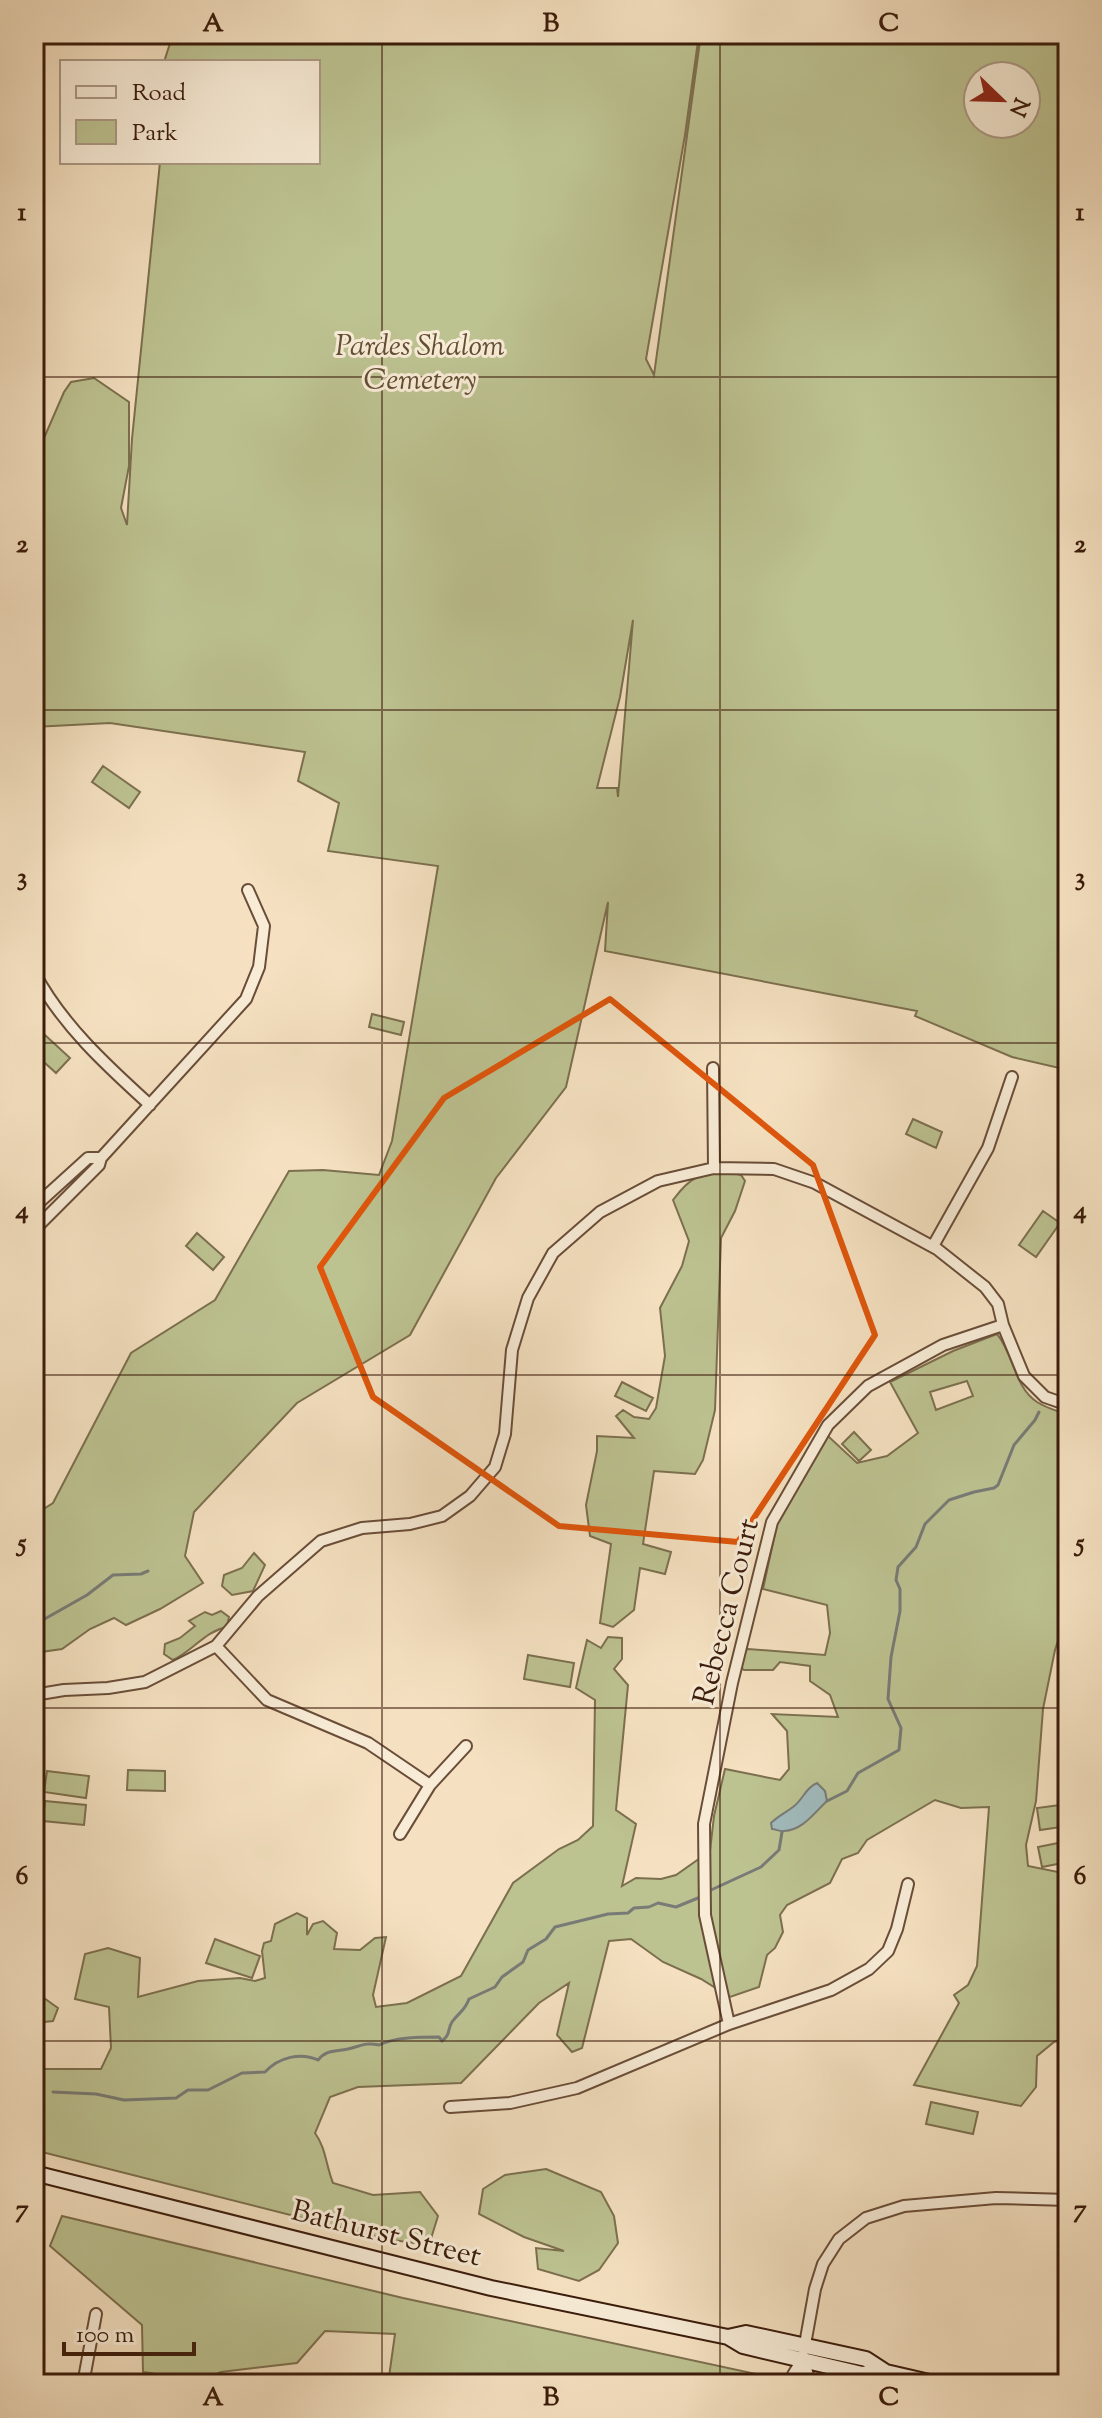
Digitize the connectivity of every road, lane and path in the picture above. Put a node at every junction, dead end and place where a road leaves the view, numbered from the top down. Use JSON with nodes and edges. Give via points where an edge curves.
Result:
{"nodes":[{"id":1,"x":248,"y":890,"type":"dead end"},
{"id":2,"x":34,"y":972,"type":"edge"},
{"id":3,"x":713,"y":1068,"type":"dead end"},
{"id":4,"x":1012,"y":1077,"type":"dead end"},
{"id":5,"x":150,"y":1105,"type":"junction"},
{"id":6,"x":101,"y":1158,"type":"junction"},
{"id":7,"x":714,"y":1168,"type":"junction"},
{"id":8,"x":53,"y":1188,"type":"junction"},
{"id":9,"x":63,"y":1200,"type":"junction"},
{"id":10,"x":34,"y":1207,"type":"edge"},
{"id":11,"x":34,"y":1230,"type":"edge"},
{"id":12,"x":933,"y":1246,"type":"junction"},
{"id":13,"x":1003,"y":1325,"type":"junction"},
{"id":14,"x":1068,"y":1405,"type":"edge"},
{"id":15,"x":216,"y":1646,"type":"junction"},
{"id":16,"x":34,"y":1695,"type":"edge"},
{"id":17,"x":466,"y":1746,"type":"dead end"},
{"id":18,"x":430,"y":1785,"type":"junction"},
{"id":19,"x":400,"y":1834,"type":"dead end"},
{"id":20,"x":908,"y":1884,"type":"dead end"},
{"id":21,"x":729,"y":2024,"type":"junction"},
{"id":22,"x":450,"y":2107,"type":"dead end"},
{"id":23,"x":34,"y":2173,"type":"edge"},
{"id":24,"x":1068,"y":2200,"type":"edge"},
{"id":25,"x":96,"y":2314,"type":"dead end"},
{"id":26,"x":804,"y":2353,"type":"junction"},
{"id":27,"x":83,"y":2384,"type":"edge"},
{"id":28,"x":793,"y":2384,"type":"edge"},
{"id":29,"x":806,"y":2384,"type":"edge"},
{"id":30,"x":938,"y":2384,"type":"edge"}],
"edges":[{"from":1,"to":5,"type":"street","via":[[264,926],[259,967],[246,999]]},
{"from":2,"to":5,"type":"street","via":[[49,1000]]},
{"from":3,"to":7,"type":"street"},
{"from":4,"to":12,"type":"street","via":[[988,1148]]},
{"from":5,"to":6,"type":"street"},
{"from":6,"to":8,"type":"street","via":[[88,1158]]},
{"from":6,"to":9,"type":"street"},
{"from":7,"to":12,"type":"street","via":[[774,1169],[815,1183]]},
{"from":7,"to":15,"type":"street","via":[[658,1181],[600,1212],[553,1253],[528,1298],[512,1350],[505,1434],[495,1467],[470,1496],[442,1516],[362,1528],[321,1541],[258,1596]]},
{"from":8,"to":9,"type":"street"},
{"from":8,"to":10,"type":"street"},
{"from":9,"to":11,"type":"street"},
{"from":12,"to":13,"type":"street","via":[[985,1287],[998,1304]]},
{"from":13,"to":14,"type":"street","via":[[1024,1376],[1045,1397]]},
{"from":13,"to":21,"type":"street","name":"Rebecca Court","via":[[943,1345],[868,1386],[828,1425],[772,1522],[704,1824],[705,1915]]},
{"from":15,"to":16,"type":"street","via":[[145,1682]]},
{"from":15,"to":18,"type":"street","via":[[267,1700],[368,1743]]},
{"from":17,"to":18,"type":"street"},
{"from":18,"to":19,"type":"street"},
{"from":20,"to":21,"type":"street","via":[[888,1951],[869,1969],[831,1990]]},
{"from":21,"to":22,"type":"street","via":[[577,2088],[510,2103]]},
{"from":23,"to":26,"type":"main road","name":"Bathurst Street","via":[[491,2288],[728,2337],[743,2346]]},
{"from":24,"to":26,"type":"street","via":[[996,2198],[904,2206],[866,2218],[839,2239],[823,2264]]},
{"from":25,"to":27,"type":"street"},
{"from":26,"to":28,"type":"street"},
{"from":26,"to":29,"type":"street"},
{"from":26,"to":30,"type":"main road","name":"Bathurst Street","via":[[862,2374],[886,2372]]}]}
